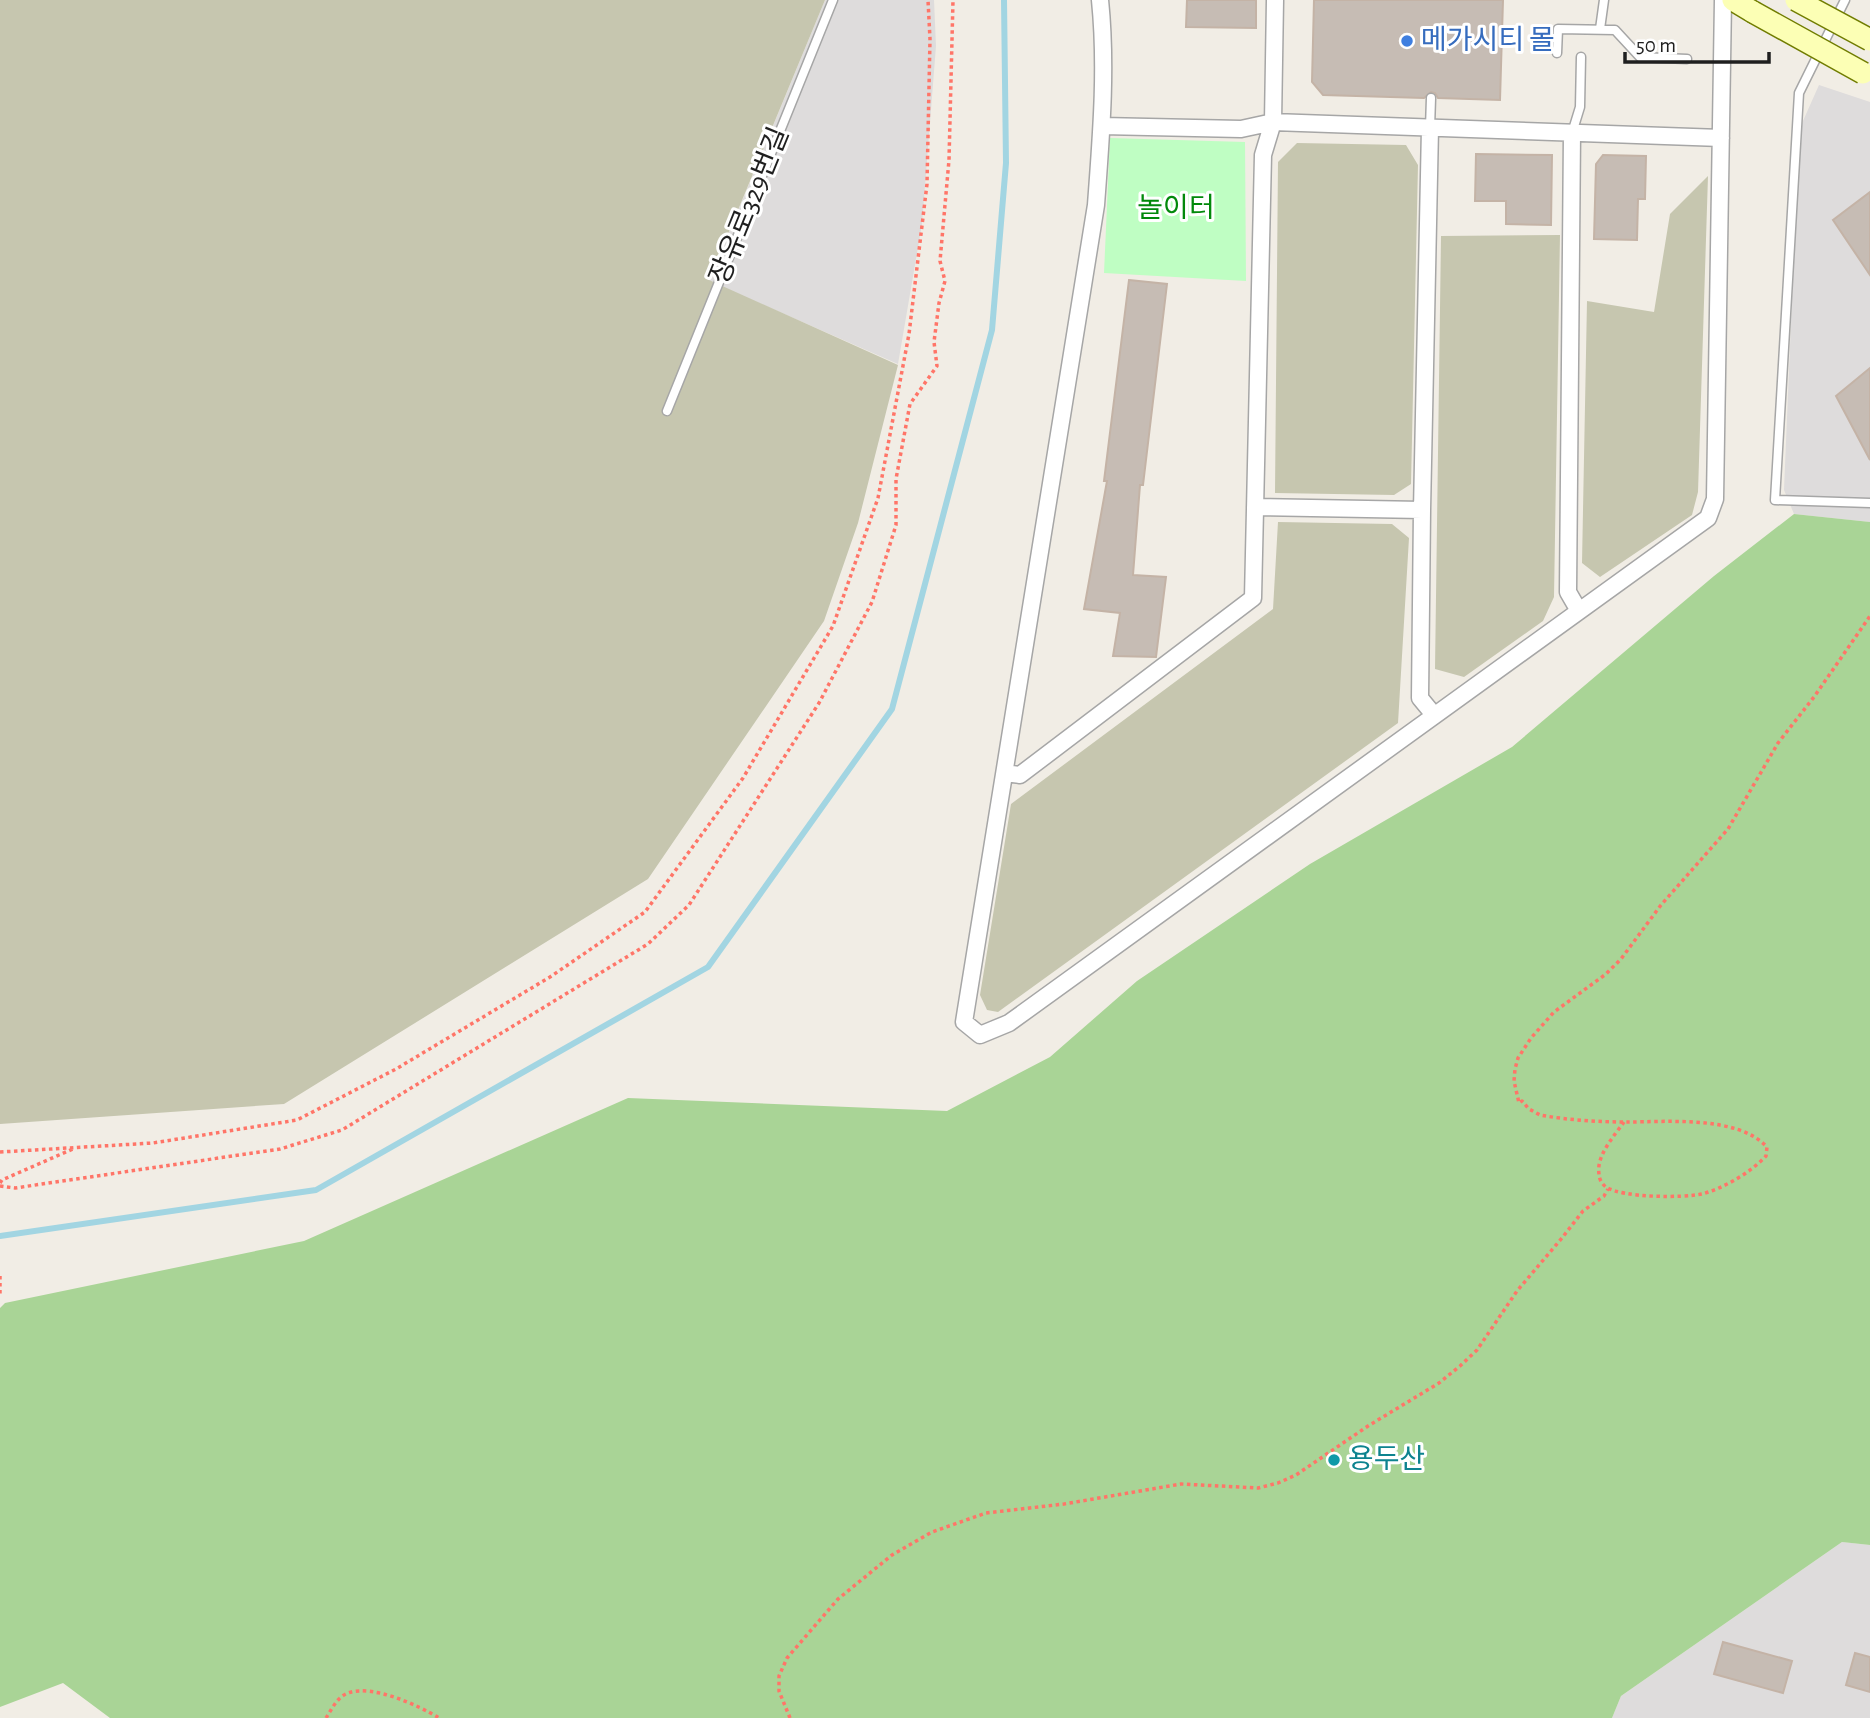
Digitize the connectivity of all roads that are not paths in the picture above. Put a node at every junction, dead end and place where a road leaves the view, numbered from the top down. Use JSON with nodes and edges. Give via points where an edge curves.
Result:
{"nodes":[{"id":1,"x":833,"y":0,"type":"edge"},
{"id":2,"x":1100,"y":0,"type":"edge"},
{"id":3,"x":1275,"y":0,"type":"edge"},
{"id":4,"x":1604,"y":0,"type":"edge"},
{"id":5,"x":1723,"y":0,"type":"edge"},
{"id":6,"x":1733,"y":0,"type":"edge"},
{"id":7,"x":1796,"y":0,"type":"edge"},
{"id":8,"x":1844,"y":0,"type":"edge"},
{"id":9,"x":1600,"y":29,"type":"junction"},
{"id":10,"x":1870,"y":40,"type":"edge"},
{"id":11,"x":1557,"y":53,"type":"dead end"},
{"id":12,"x":1581,"y":57,"type":"dead end"},
{"id":13,"x":1688,"y":59,"type":"dead end"},
{"id":14,"x":1867,"y":75,"type":"edge"},
{"id":15,"x":1431,"y":98,"type":"dead end"},
{"id":16,"x":1273,"y":122,"type":"junction"},
{"id":17,"x":1102,"y":125,"type":"junction"},
{"id":18,"x":1430,"y":128,"type":"junction"},
{"id":19,"x":1572,"y":133,"type":"junction"},
{"id":20,"x":1721,"y":138,"type":"junction"},
{"id":21,"x":667,"y":411,"type":"dead end"},
{"id":22,"x":1870,"y":503,"type":"edge"},
{"id":23,"x":1255,"y":506,"type":"junction"},
{"id":24,"x":1422,"y":510,"type":"junction"},
{"id":25,"x":1579,"y":611,"type":"junction"},
{"id":26,"x":1434,"y":715,"type":"junction"},
{"id":27,"x":1005,"y":773,"type":"junction"}],
"edges":[{"from":1,"to":21,"type":"lane","name":"장유로329번길"},
{"from":2,"to":17,"type":"street"},
{"from":3,"to":16,"type":"street"},
{"from":4,"to":9,"type":"lane"},
{"from":5,"to":20,"type":"street"},
{"from":6,"to":14,"type":"main road","bridge":true},
{"from":7,"to":10,"type":"main road","bridge":true},
{"from":8,"to":22,"type":"lane","via":[[1800,93],[1775,500]]},
{"from":9,"to":11,"type":"lane","via":[[1558,29]]},
{"from":9,"to":13,"type":"lane","via":[[1615,30],[1640,57]]},
{"from":12,"to":19,"type":"lane","via":[[1580,107]]},
{"from":15,"to":18,"type":"lane"},
{"from":16,"to":17,"type":"street","via":[[1241,129]]},
{"from":16,"to":18,"type":"street"},
{"from":16,"to":23,"type":"street","via":[[1264,155]]},
{"from":17,"to":27,"type":"street","via":[[1096,205]]},
{"from":18,"to":19,"type":"street"},
{"from":18,"to":24,"type":"street"},
{"from":19,"to":20,"type":"street"},
{"from":19,"to":25,"type":"street","via":[[1568,592]]},
{"from":20,"to":25,"type":"street","via":[[1715,499],[1708,518]]},
{"from":23,"to":24,"type":"street"},
{"from":23,"to":27,"type":"street","via":[[1253,598],[1020,775]]},
{"from":24,"to":26,"type":"street","via":[[1420,698]]},
{"from":25,"to":26,"type":"street"},
{"from":26,"to":27,"type":"street","via":[[1009,1023],[980,1035],[964,1022]]}]}
